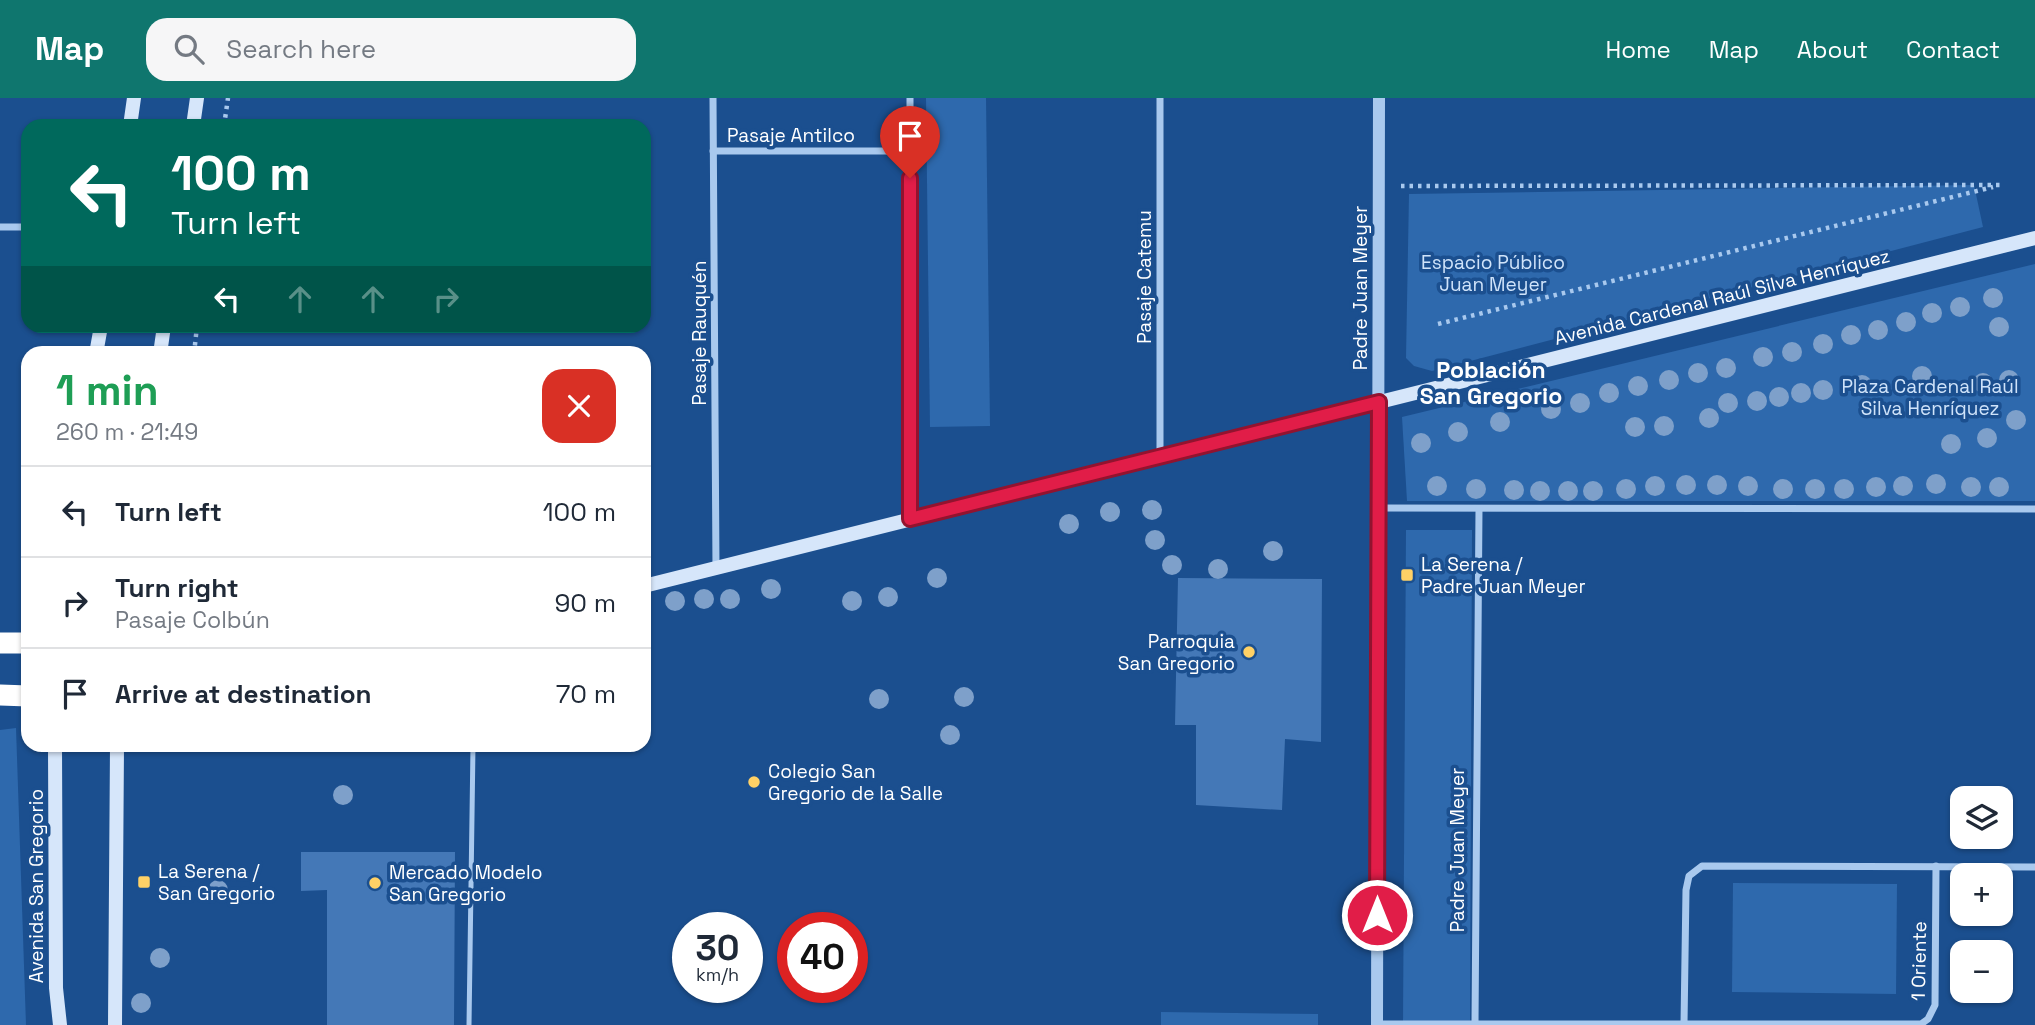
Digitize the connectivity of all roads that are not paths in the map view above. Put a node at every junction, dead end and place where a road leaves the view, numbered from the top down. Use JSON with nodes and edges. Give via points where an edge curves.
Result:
{"nodes":[{"id":1,"x":134,"y":98,"type":"edge"},
{"id":2,"x":197,"y":98,"type":"edge"},
{"id":3,"x":713,"y":98,"type":"edge"},
{"id":4,"x":910,"y":98,"type":"edge"},
{"id":5,"x":1160,"y":98,"type":"edge"},
{"id":6,"x":1379,"y":98,"type":"edge"},
{"id":7,"x":131,"y":119,"type":"edge"},
{"id":8,"x":194,"y":119,"type":"edge"},
{"id":9,"x":713,"y":151,"type":"junction"},
{"id":10,"x":910,"y":151,"type":"junction"},
{"id":11,"x":0,"y":227,"type":"edge"},
{"id":12,"x":21,"y":227,"type":"edge"},
{"id":13,"x":2035,"y":238,"type":"edge"},
{"id":14,"x":1379,"y":402,"type":"junction"},
{"id":15,"x":1160,"y":457,"type":"junction"},
{"id":16,"x":1378,"y":508,"type":"junction"},
{"id":17,"x":1479,"y":509,"type":"junction"},
{"id":18,"x":2035,"y":509,"type":"edge"},
{"id":19,"x":910,"y":519,"type":"junction"},
{"id":20,"x":716,"y":568,"type":"junction"},
{"id":21,"x":651,"y":584,"type":"edge"},
{"id":22,"x":0,"y":635,"type":"edge"},
{"id":23,"x":21,"y":639,"type":"edge"},
{"id":24,"x":21,"y":641,"type":"edge"},
{"id":25,"x":0,"y":643,"type":"edge"},
{"id":26,"x":0,"y":695,"type":"edge"},
{"id":27,"x":21,"y":696,"type":"edge"},
{"id":28,"x":55,"y":752,"type":"edge"},
{"id":29,"x":117,"y":752,"type":"edge"},
{"id":30,"x":473,"y":752,"type":"edge"},
{"id":31,"x":1936,"y":866,"type":"junction"},
{"id":32,"x":2035,"y":867,"type":"edge"},
{"id":33,"x":1377,"y":1024,"type":"edge"},
{"id":34,"x":1475,"y":1024,"type":"edge"},
{"id":35,"x":1684,"y":1024,"type":"edge"},
{"id":36,"x":60,"y":1025,"type":"edge"},
{"id":37,"x":115,"y":1025,"type":"edge"},
{"id":38,"x":469,"y":1025,"type":"edge"}],
"edges":[{"from":1,"to":7,"type":"main road"},
{"from":2,"to":8,"type":"main road"},
{"from":3,"to":9,"type":"street","name":"Pasaje Rauquén"},
{"from":4,"to":10,"type":"street"},
{"from":5,"to":15,"type":"street","name":"Pasaje Catemu"},
{"from":6,"to":14,"type":"street","name":"Padre Juan Meyer"},
{"from":9,"to":10,"type":"street","name":"Pasaje Antilco"},
{"from":9,"to":20,"type":"street","name":"Pasaje Rauquén"},
{"from":10,"to":19,"type":"street"},
{"from":11,"to":12,"type":"street"},
{"from":13,"to":14,"type":"main road","name":"Avenida Cardenal Raúl Silva Henríquez"},
{"from":14,"to":15,"type":"main road","name":"Avenida Cardenal Raúl Silva Henríquez"},
{"from":14,"to":16,"type":"street","name":"Padre Juan Meyer"},
{"from":15,"to":19,"type":"main road","name":"Avenida Cardenal Raúl Silva Henríquez"},
{"from":16,"to":17,"type":"street"},
{"from":16,"to":33,"type":"street","name":"Padre Juan Meyer"},
{"from":17,"to":18,"type":"street"},
{"from":17,"to":34,"type":"street","name":"Padre Juan Meyer"},
{"from":19,"to":20,"type":"main road","name":"Avenida Cardenal Raúl Silva Henríquez"},
{"from":20,"to":21,"type":"main road","name":"Avenida Cardenal Raúl Silva Henríquez"},
{"from":22,"to":23,"type":"main road"},
{"from":24,"to":25,"type":"highway"},
{"from":26,"to":27,"type":"highway"},
{"from":28,"to":36,"type":"main road","name":"Avenida San Gregorio"},
{"from":29,"to":37,"type":"main road"},
{"from":30,"to":38,"type":"lane"},
{"from":31,"to":32,"type":"street"},
{"from":31,"to":35,"type":"street","via":[[1702,866],[1694,871],[1686,890]]},
{"from":31,"to":35,"type":"street","name":"1 Oriente","via":[[1935,1005],[1928,1019],[1912,1025]]},
{"from":33,"to":34,"type":"street","name":"1 Oriente"},
{"from":34,"to":35,"type":"street","name":"1 Oriente"}]}
